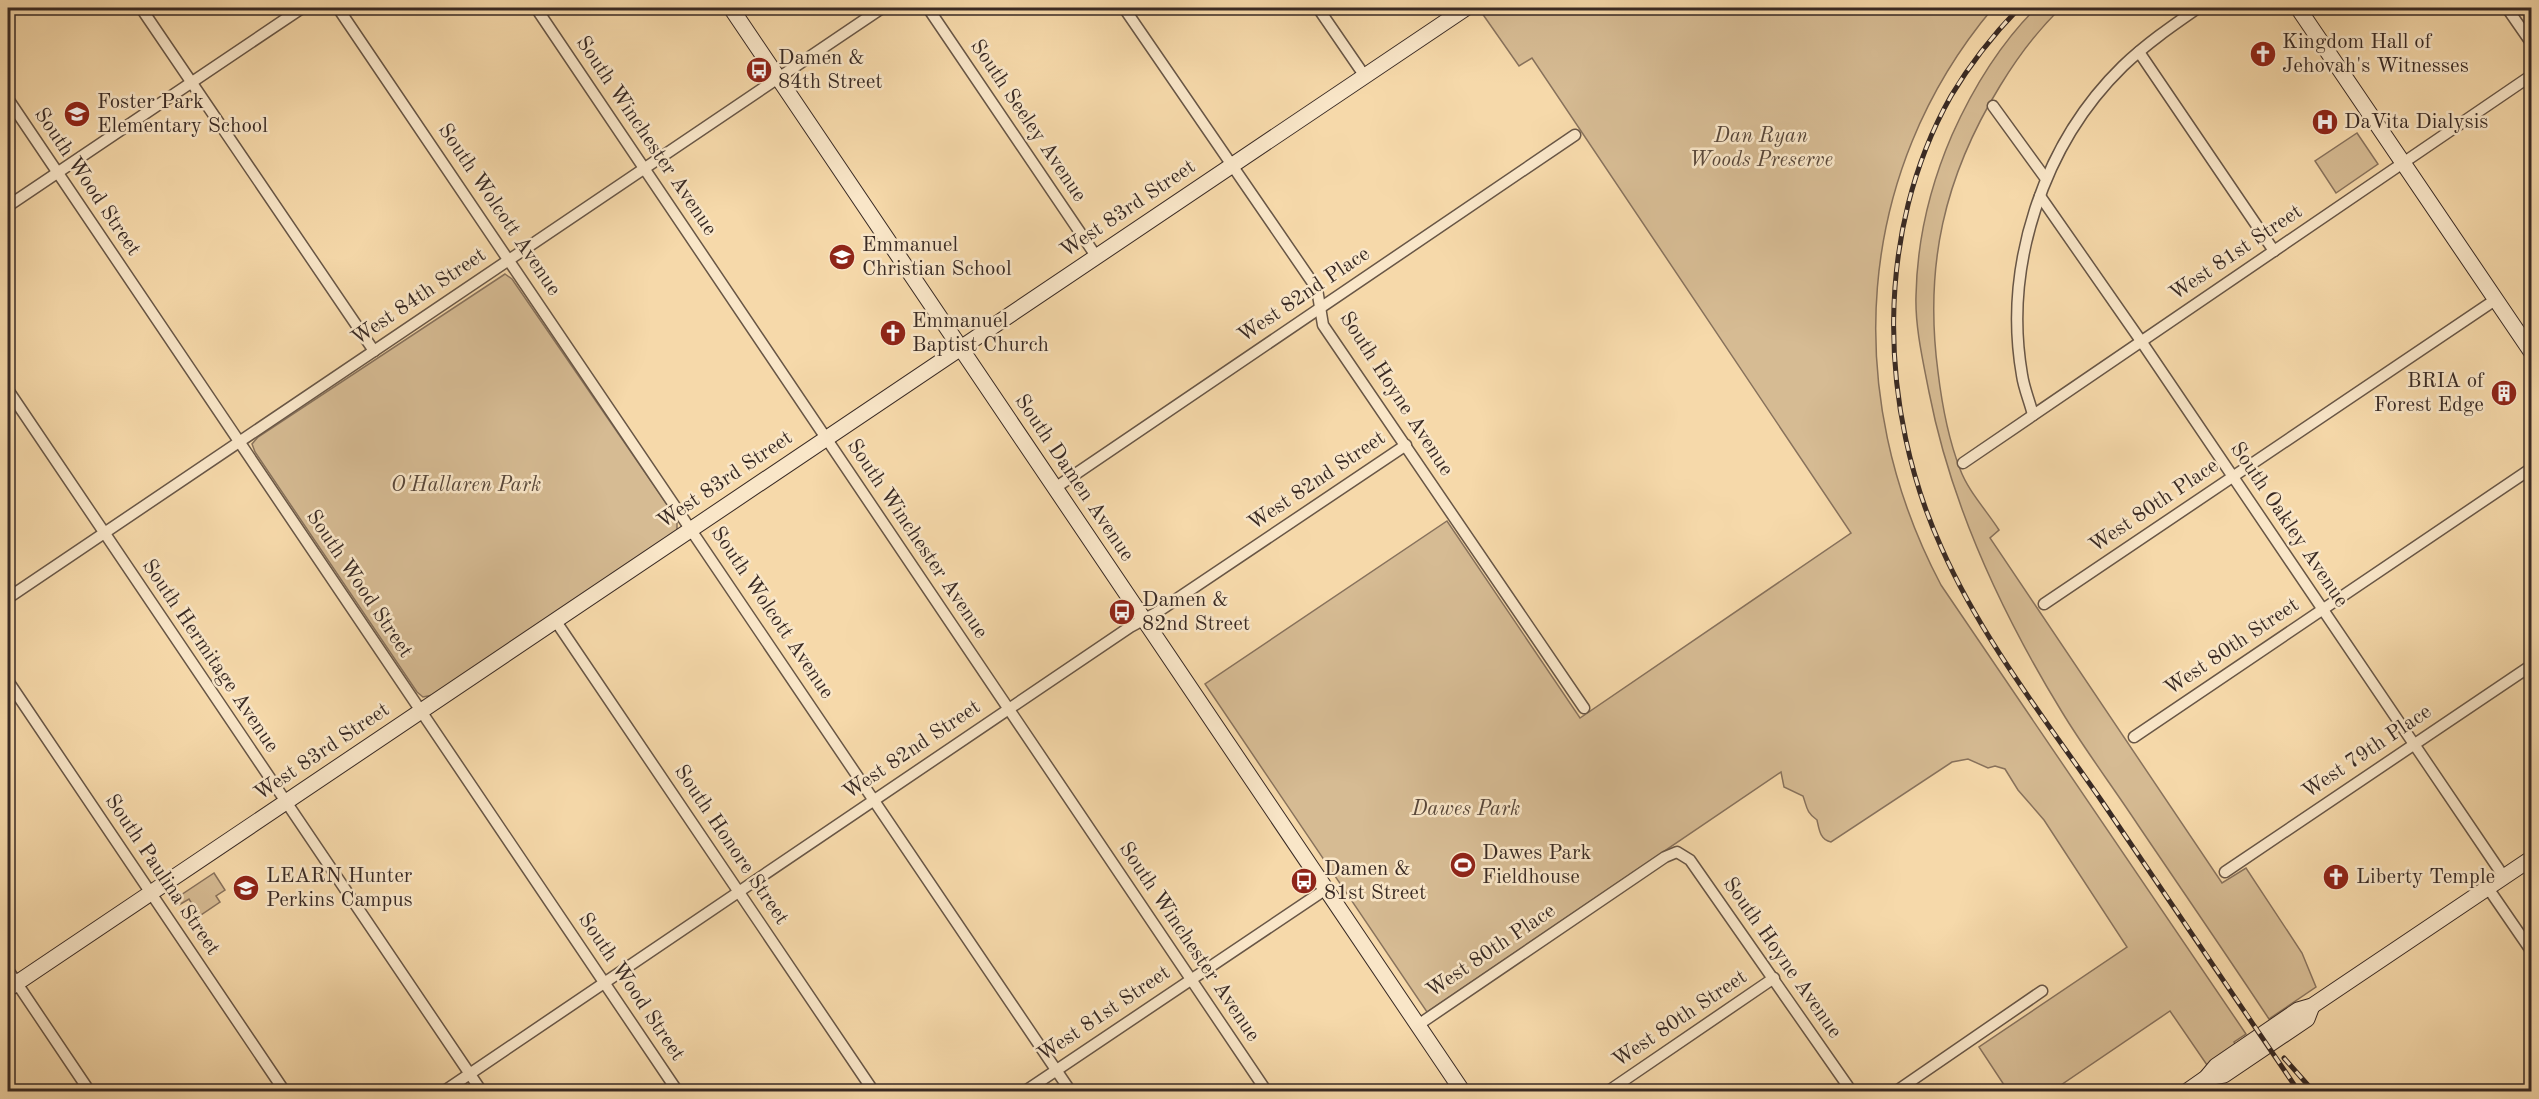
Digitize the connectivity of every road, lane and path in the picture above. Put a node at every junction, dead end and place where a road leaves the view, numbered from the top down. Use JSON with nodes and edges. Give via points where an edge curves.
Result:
{"nodes":[{"id":1,"x":141,"y":8,"type":"edge"},
{"id":2,"x":302,"y":8,"type":"edge"},
{"id":3,"x":338,"y":8,"type":"edge"},
{"id":4,"x":536,"y":8,"type":"edge"},
{"id":5,"x":731,"y":8,"type":"edge"},
{"id":6,"x":882,"y":8,"type":"edge"},
{"id":7,"x":928,"y":8,"type":"edge"},
{"id":8,"x":1124,"y":8,"type":"edge"},
{"id":9,"x":1318,"y":8,"type":"edge"},
{"id":10,"x":1466,"y":8,"type":"edge"},
{"id":11,"x":2198,"y":8,"type":"edge"},
{"id":12,"x":2298,"y":8,"type":"edge"},
{"id":13,"x":2507,"y":8,"type":"edge"},
{"id":14,"x":2532,"y":44,"type":"edge"},
{"id":15,"x":2139,"y":52,"type":"junction"},
{"id":16,"x":1364,"y":75,"type":"junction"},
{"id":17,"x":2532,"y":75,"type":"edge"},
{"id":18,"x":778,"y":78,"type":"junction"},
{"id":19,"x":191,"y":82,"type":"junction"},
{"id":20,"x":8,"y":99,"type":"edge"},
{"id":21,"x":1993,"y":106,"type":"dead end"},
{"id":22,"x":1575,"y":135,"type":"dead end"},
{"id":23,"x":2403,"y":163,"type":"junction"},
{"id":24,"x":1232,"y":164,"type":"junction"},
{"id":25,"x":644,"y":168,"type":"junction"},
{"id":26,"x":57,"y":172,"type":"junction"},
{"id":27,"x":2046,"y":179,"type":"junction"},
{"id":28,"x":2040,"y":196,"type":"junction"},
{"id":29,"x":8,"y":206,"type":"edge"},
{"id":30,"x":2274,"y":251,"type":"junction"},
{"id":31,"x":1096,"y":256,"type":"junction"},
{"id":32,"x":509,"y":259,"type":"junction"},
{"id":33,"x":2495,"y":300,"type":"junction"},
{"id":34,"x":1321,"y":307,"type":"junction"},
{"id":35,"x":2141,"y":341,"type":"junction"},
{"id":36,"x":960,"y":347,"type":"junction"},
{"id":37,"x":374,"y":351,"type":"junction"},
{"id":38,"x":2532,"y":352,"type":"edge"},
{"id":39,"x":8,"y":390,"type":"edge"},
{"id":40,"x":2033,"y":415,"type":"junction"},
{"id":41,"x":826,"y":438,"type":"junction"},
{"id":42,"x":239,"y":442,"type":"junction"},
{"id":43,"x":1406,"y":445,"type":"junction"},
{"id":44,"x":1963,"y":463,"type":"dead end"},
{"id":45,"x":2532,"y":468,"type":"edge"},
{"id":46,"x":2232,"y":476,"type":"junction"},
{"id":47,"x":1054,"y":488,"type":"junction"},
{"id":48,"x":692,"y":528,"type":"junction"},
{"id":49,"x":104,"y":533,"type":"junction"},
{"id":50,"x":8,"y":598,"type":"edge"},
{"id":51,"x":2044,"y":604,"type":"dead end"},
{"id":52,"x":2323,"y":609,"type":"junction"},
{"id":53,"x":555,"y":620,"type":"junction"},
{"id":54,"x":1144,"y":620,"type":"junction"},
{"id":55,"x":2532,"y":666,"type":"edge"},
{"id":56,"x":8,"y":681,"type":"edge"},
{"id":57,"x":1584,"y":708,"type":"dead end"},
{"id":58,"x":1009,"y":709,"type":"junction"},
{"id":59,"x":421,"y":711,"type":"junction"},
{"id":60,"x":2134,"y":737,"type":"dead end"},
{"id":61,"x":2415,"y":744,"type":"junction"},
{"id":62,"x":874,"y":800,"type":"junction"},
{"id":63,"x":286,"y":802,"type":"junction"},
{"id":64,"x":1677,"y":852,"type":"joint"},
{"id":65,"x":2532,"y":858,"type":"edge"},
{"id":66,"x":2225,"y":872,"type":"dead end"},
{"id":67,"x":2504,"y":877,"type":"junction"},
{"id":68,"x":2488,"y":888,"type":"junction"},
{"id":69,"x":1326,"y":889,"type":"junction"},
{"id":70,"x":739,"y":891,"type":"junction"},
{"id":71,"x":151,"y":893,"type":"junction"},
{"id":72,"x":2532,"y":952,"type":"edge"},
{"id":73,"x":8,"y":970,"type":"edge"},
{"id":74,"x":1774,"y":978,"type":"junction"},
{"id":75,"x":1191,"y":980,"type":"junction"},
{"id":76,"x":605,"y":982,"type":"junction"},
{"id":77,"x":12,"y":986,"type":"edge"},
{"id":78,"x":2042,"y":991,"type":"dead end"},
{"id":79,"x":1418,"y":1025,"type":"junction"},
{"id":80,"x":1056,"y":1070,"type":"junction"},
{"id":81,"x":470,"y":1073,"type":"junction"},
{"id":82,"x":90,"y":1092,"type":"edge"},
{"id":83,"x":285,"y":1092,"type":"edge"},
{"id":84,"x":443,"y":1092,"type":"edge"},
{"id":85,"x":482,"y":1092,"type":"edge"},
{"id":86,"x":678,"y":1092,"type":"edge"},
{"id":87,"x":874,"y":1092,"type":"edge"},
{"id":88,"x":1024,"y":1092,"type":"edge"},
{"id":89,"x":1071,"y":1092,"type":"edge"},
{"id":90,"x":1267,"y":1092,"type":"edge"},
{"id":91,"x":1463,"y":1092,"type":"edge"},
{"id":92,"x":1607,"y":1092,"type":"edge"},
{"id":93,"x":1852,"y":1092,"type":"edge"},
{"id":94,"x":1895,"y":1092,"type":"edge"},
{"id":95,"x":2186,"y":1092,"type":"edge"}],
"edges":[{"from":1,"to":19,"type":"street"},
{"from":2,"to":19,"type":"street"},
{"from":3,"to":32,"type":"street","name":"South Wolcott Avenue"},
{"from":4,"to":25,"type":"street","name":"South Winchester Avenue"},
{"from":5,"to":18,"type":"street","name":"South Damen Avenue"},
{"from":6,"to":18,"type":"street","name":"West 84th Street"},
{"from":7,"to":31,"type":"street","name":"South Seeley Avenue"},
{"from":8,"to":24,"type":"street","name":"South Hoyne Avenue"},
{"from":9,"to":16,"type":"street"},
{"from":10,"to":16,"type":"street","name":"West 83rd Street"},
{"from":11,"to":15,"type":"street"},
{"from":12,"to":23,"type":"street"},
{"from":13,"to":14,"type":"street"},
{"from":15,"to":27,"type":"street","via":[[2091,104]]},
{"from":15,"to":30,"type":"street"},
{"from":16,"to":24,"type":"street","name":"West 83rd Street"},
{"from":17,"to":23,"type":"street","name":"West 81st Street"},
{"from":18,"to":25,"type":"street","name":"West 84th Street"},
{"from":18,"to":36,"type":"street","name":"South Damen Avenue"},
{"from":19,"to":26,"type":"street"},
{"from":19,"to":37,"type":"street"},
{"from":20,"to":26,"type":"street","name":"South Wood Street"},
{"from":21,"to":27,"type":"street"},
{"from":22,"to":34,"type":"street","name":"West 82nd Place"},
{"from":23,"to":30,"type":"street","name":"West 81st Street"},
{"from":23,"to":33,"type":"street"},
{"from":24,"to":31,"type":"street","name":"West 83rd Street"},
{"from":24,"to":34,"type":"street","name":"South Hoyne Avenue","via":[[1317,289]]},
{"from":25,"to":32,"type":"street","name":"West 84th Street"},
{"from":25,"to":41,"type":"street","name":"South Winchester Avenue"},
{"from":26,"to":29,"type":"street"},
{"from":26,"to":42,"type":"street","name":"South Wood Street"},
{"from":27,"to":28,"type":"street"},
{"from":28,"to":35,"type":"street","name":"South Oakley Avenue"},
{"from":28,"to":40,"type":"street","via":[[2021,262],[2018,319],[2022,378]]},
{"from":30,"to":35,"type":"street","name":"West 81st Street"},
{"from":31,"to":36,"type":"street","name":"West 83rd Street"},
{"from":32,"to":37,"type":"street","name":"West 84th Street"},
{"from":32,"to":48,"type":"street","name":"South Wolcott Avenue"},
{"from":33,"to":38,"type":"street"},
{"from":33,"to":46,"type":"street","name":"West 80th Place"},
{"from":34,"to":43,"type":"street","name":"South Hoyne Avenue","via":[[1323,325]]},
{"from":34,"to":47,"type":"street","name":"West 82nd Place"},
{"from":35,"to":40,"type":"street","name":"West 81st Street"},
{"from":35,"to":46,"type":"street","name":"South Oakley Avenue"},
{"from":36,"to":41,"type":"street","name":"West 83rd Street"},
{"from":36,"to":47,"type":"street","name":"South Damen Avenue"},
{"from":37,"to":42,"type":"street","name":"West 84th Street"},
{"from":39,"to":49,"type":"street","name":"South Hermitage Avenue"},
{"from":40,"to":44,"type":"street","name":"West 81st Street"},
{"from":41,"to":48,"type":"street","name":"West 83rd Street"},
{"from":41,"to":58,"type":"street","name":"South Winchester Avenue"},
{"from":42,"to":49,"type":"street","name":"West 84th Street"},
{"from":42,"to":59,"type":"street","name":"South Wood Street"},
{"from":43,"to":54,"type":"street","name":"West 82nd Street"},
{"from":43,"to":57,"type":"street","name":"South Hoyne Avenue"},
{"from":45,"to":52,"type":"street","name":"West 80th Street"},
{"from":46,"to":51,"type":"street","name":"West 80th Place"},
{"from":46,"to":52,"type":"street","name":"South Oakley Avenue"},
{"from":47,"to":54,"type":"street","name":"South Damen Avenue"},
{"from":48,"to":53,"type":"street","name":"West 83rd Street"},
{"from":48,"to":62,"type":"street","name":"South Wolcott Avenue"},
{"from":49,"to":50,"type":"street","name":"West 84th Street"},
{"from":49,"to":63,"type":"street","name":"South Hermitage Avenue"},
{"from":52,"to":60,"type":"street","name":"West 80th Street"},
{"from":52,"to":61,"type":"street","name":"South Oakley Avenue"},
{"from":53,"to":59,"type":"street","name":"West 83rd Street"},
{"from":53,"to":70,"type":"street","name":"South Honore Street"},
{"from":54,"to":58,"type":"street","name":"West 82nd Street"},
{"from":54,"to":69,"type":"street","name":"South Damen Avenue"},
{"from":55,"to":61,"type":"street","name":"West 79th Place"},
{"from":56,"to":71,"type":"street","name":"South Paulina Street"},
{"from":58,"to":62,"type":"street","name":"West 82nd Street"},
{"from":58,"to":75,"type":"street","name":"South Winchester Avenue"},
{"from":59,"to":63,"type":"street","name":"West 83rd Street"},
{"from":59,"to":76,"type":"street","name":"South Wood Street"},
{"from":61,"to":66,"type":"street","name":"West 79th Place"},
{"from":61,"to":67,"type":"street","name":"South Oakley Avenue"},
{"from":62,"to":70,"type":"street","name":"West 82nd Street"},
{"from":62,"to":80,"type":"street","name":"South Wolcott Avenue"},
{"from":63,"to":71,"type":"street","name":"West 83rd Street"},
{"from":63,"to":81,"type":"street","name":"South Hermitage Avenue"},
{"from":64,"to":74,"type":"street","name":"South Hoyne Avenue","via":[[1690,860]]},
{"from":64,"to":79,"type":"street","name":"West 80th Place"},
{"from":65,"to":67,"type":"street"},
{"from":67,"to":68,"type":"street"},
{"from":68,"to":72,"type":"street"},
{"from":68,"to":95,"type":"street","via":[[2312,1006],[2289,1016],[2216,1066]]},
{"from":69,"to":75,"type":"street","name":"West 81st Street"},
{"from":69,"to":79,"type":"street","name":"South Damen Avenue"},
{"from":70,"to":76,"type":"street","name":"West 82nd Street"},
{"from":70,"to":87,"type":"street","name":"South Honore Street"},
{"from":71,"to":77,"type":"street","name":"West 83rd Street"},
{"from":71,"to":83,"type":"street","name":"South Paulina Street"},
{"from":73,"to":77,"type":"street"},
{"from":74,"to":92,"type":"street","name":"West 80th Street"},
{"from":74,"to":93,"type":"street","name":"South Hoyne Avenue"},
{"from":75,"to":80,"type":"street","name":"West 81st Street"},
{"from":75,"to":90,"type":"street","name":"South Winchester Avenue"},
{"from":76,"to":81,"type":"street","name":"West 82nd Street"},
{"from":76,"to":86,"type":"street","name":"South Wood Street"},
{"from":77,"to":82,"type":"street"},
{"from":78,"to":94,"type":"street"},
{"from":79,"to":91,"type":"street","name":"South Damen Avenue"},
{"from":80,"to":88,"type":"street","name":"West 81st Street"},
{"from":80,"to":89,"type":"street","name":"South Wolcott Avenue"},
{"from":81,"to":84,"type":"street","name":"West 82nd Street"},
{"from":81,"to":85,"type":"street","name":"South Hermitage Avenue"}]}
